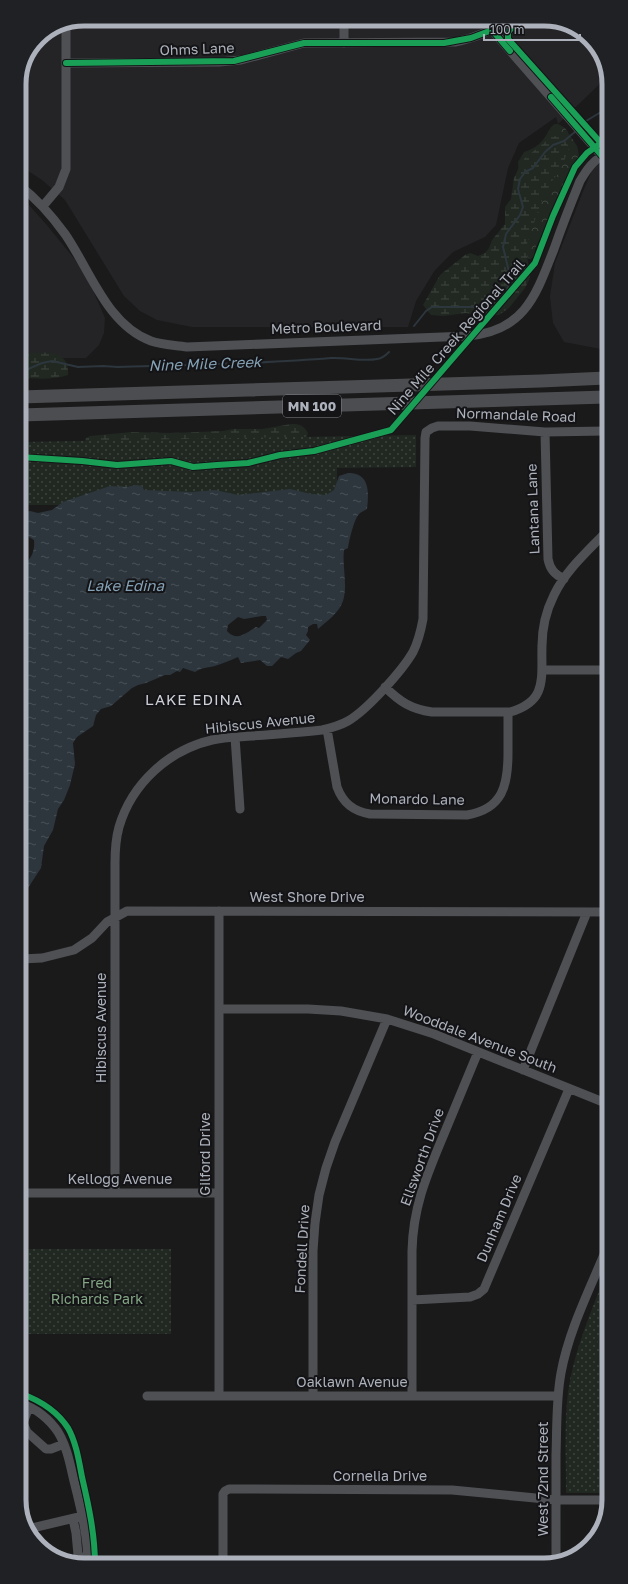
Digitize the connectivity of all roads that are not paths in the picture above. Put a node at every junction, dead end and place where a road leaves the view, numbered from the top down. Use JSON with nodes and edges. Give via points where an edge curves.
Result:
{"nodes":[{"id":1,"x":344,"y":26,"type":"edge"},
{"id":2,"x":497,"y":26,"type":"edge"},
{"id":3,"x":66,"y":29,"type":"edge"},
{"id":4,"x":492,"y":30,"type":"junction"},
{"id":5,"x":344,"y":43,"type":"junction"},
{"id":6,"x":66,"y":63,"type":"junction"},
{"id":7,"x":602,"y":154,"type":"edge"},
{"id":8,"x":602,"y":158,"type":"edge"},
{"id":9,"x":26,"y":191,"type":"edge"},
{"id":10,"x":43,"y":206,"type":"junction"},
{"id":11,"x":602,"y":377,"type":"edge"},
{"id":12,"x":26,"y":391,"type":"edge"},
{"id":13,"x":65,"y":395,"type":"junction"},
{"id":14,"x":26,"y":397,"type":"edge"},
{"id":15,"x":602,"y":397,"type":"edge"},
{"id":16,"x":26,"y":415,"type":"edge"},
{"id":17,"x":602,"y":431,"type":"edge"},
{"id":18,"x":426,"y":432,"type":"joint"},
{"id":19,"x":545,"y":432,"type":"junction"},
{"id":20,"x":602,"y":537,"type":"edge"},
{"id":21,"x":564,"y":579,"type":"junction"},
{"id":22,"x":543,"y":670,"type":"junction"},
{"id":23,"x":602,"y":670,"type":"edge"},
{"id":24,"x":384,"y":687,"type":"junction"},
{"id":25,"x":508,"y":712,"type":"junction"},
{"id":26,"x":327,"y":729,"type":"junction"},
{"id":27,"x":235,"y":737,"type":"junction"},
{"id":28,"x":240,"y":810,"type":"dead end"},
{"id":29,"x":219,"y":911,"type":"junction"},
{"id":30,"x":587,"y":912,"type":"junction"},
{"id":31,"x":602,"y":912,"type":"edge"},
{"id":32,"x":114,"y":917,"type":"junction"},
{"id":33,"x":26,"y":959,"type":"edge"},
{"id":34,"x":219,"y":1009,"type":"junction"},
{"id":35,"x":387,"y":1019,"type":"junction"},
{"id":36,"x":478,"y":1052,"type":"junction"},
{"id":37,"x":523,"y":1070,"type":"junction"},
{"id":38,"x":569,"y":1088,"type":"junction"},
{"id":39,"x":602,"y":1102,"type":"edge"},
{"id":40,"x":26,"y":1193,"type":"edge"},
{"id":41,"x":115,"y":1193,"type":"junction"},
{"id":42,"x":219,"y":1193,"type":"junction"},
{"id":43,"x":602,"y":1270,"type":"edge"},
{"id":44,"x":412,"y":1300,"type":"junction"},
{"id":45,"x":147,"y":1396,"type":"dead end"},
{"id":46,"x":219,"y":1396,"type":"junction"},
{"id":47,"x":313,"y":1396,"type":"junction"},
{"id":48,"x":412,"y":1396,"type":"junction"},
{"id":49,"x":558,"y":1396,"type":"junction"},
{"id":50,"x":26,"y":1406,"type":"edge"},
{"id":51,"x":26,"y":1430,"type":"edge"},
{"id":52,"x":64,"y":1444,"type":"junction"},
{"id":53,"x":556,"y":1500,"type":"junction"},
{"id":54,"x":602,"y":1500,"type":"edge"},
{"id":55,"x":83,"y":1516,"type":"junction"},
{"id":56,"x":73,"y":1519,"type":"junction"},
{"id":57,"x":33,"y":1528,"type":"edge"},
{"id":58,"x":556,"y":1557,"type":"edge"},
{"id":59,"x":81,"y":1558,"type":"edge"},
{"id":60,"x":88,"y":1558,"type":"edge"},
{"id":61,"x":223,"y":1558,"type":"edge"}],
"edges":[{"from":1,"to":5,"type":"street"},
{"from":2,"to":4,"type":"street","name":"Ohms Lane"},
{"from":3,"to":6,"type":"street"},
{"from":4,"to":5,"type":"street","name":"Ohms Lane","via":[[455,42]]},
{"from":4,"to":7,"type":"street"},
{"from":5,"to":6,"type":"street","name":"Ohms Lane","via":[[298,44],[234,61]]},
{"from":6,"to":10,"type":"street","via":[[66,169],[59,187]]},
{"from":8,"to":10,"type":"street","name":"Metro Boulevard","via":[[586,171],[580,180],[540,285],[526,308],[506,325],[475,335],[187,347],[150,341],[123,325],[113,313],[66,234]]},
{"from":9,"to":10,"type":"street","name":"Metro Boulevard"},
{"from":11,"to":13,"type":"highway","number":"MN 100"},
{"from":12,"to":13,"type":"highway"},
{"from":13,"to":14,"type":"highway","number":"MN 100"},
{"from":15,"to":16,"type":"highway","number":"MN 100"},
{"from":17,"to":19,"type":"street","name":"Normandale Road"},
{"from":18,"to":19,"type":"street","name":"Normandale Road","via":[[438,426],[470,426]]},
{"from":18,"to":24,"type":"street","name":"Hibiscus Avenue","via":[[423,619],[414,650]]},
{"from":19,"to":21,"type":"street","name":"Lantana Lane","via":[[548,559],[552,571]]},
{"from":20,"to":21,"type":"street"},
{"from":21,"to":22,"type":"street","via":[[554,594],[544,628]]},
{"from":22,"to":23,"type":"street"},
{"from":22,"to":25,"type":"street","via":[[540,689],[534,697],[519,710]]},
{"from":24,"to":25,"type":"street","via":[[397,699],[420,711]]},
{"from":24,"to":26,"type":"street","name":"Hibiscus Avenue","via":[[359,714]]},
{"from":25,"to":26,"type":"street","name":"Monardo Lane","via":[[506,783],[495,802],[477,813],[467,815],[370,814],[353,808],[341,796],[338,787]]},
{"from":26,"to":27,"type":"street","name":"Hibiscus Avenue"},
{"from":27,"to":28,"type":"street"},
{"from":27,"to":32,"type":"street","name":"Hibiscus Avenue","via":[[214,739],[184,750],[156,768],[144,781],[125,811],[119,828],[116,845]]},
{"from":29,"to":30,"type":"street","name":"West Shore Drive"},
{"from":29,"to":32,"type":"street","name":"West Shore Drive","via":[[127,911]]},
{"from":29,"to":34,"type":"street","name":"Gilford Drive"},
{"from":30,"to":31,"type":"street","name":"West Shore Drive"},
{"from":30,"to":37,"type":"street"},
{"from":32,"to":33,"type":"street","name":"West Shore Drive","via":[[92,938],[74,950],[42,958]]},
{"from":32,"to":41,"type":"street","name":"Hibiscus Avenue"},
{"from":34,"to":35,"type":"street","name":"Wooddale Avenue South","via":[[308,1009],[341,1011]]},
{"from":34,"to":42,"type":"street","name":"Gilford Drive"},
{"from":35,"to":36,"type":"street","name":"Wooddale Avenue South"},
{"from":35,"to":47,"type":"street","name":"Fondell Drive","via":[[335,1142],[319,1196],[313,1251]]},
{"from":36,"to":37,"type":"street","name":"Wooddale Avenue South"},
{"from":36,"to":44,"type":"street","name":"Ellsworth Drive","via":[[420,1195],[412,1233]]},
{"from":37,"to":38,"type":"street","name":"Wooddale Avenue South"},
{"from":38,"to":39,"type":"street","name":"Wooddale Avenue South"},
{"from":38,"to":44,"type":"street","name":"Dunham Drive","via":[[484,1288],[470,1297]]},
{"from":40,"to":41,"type":"street","name":"Kellogg Avenue"},
{"from":41,"to":42,"type":"street","name":"Kellogg Avenue"},
{"from":42,"to":46,"type":"street","name":"Gilford Drive"},
{"from":43,"to":49,"type":"street","name":"West 72nd Street","via":[[568,1347]]},
{"from":44,"to":48,"type":"street","name":"Ellsworth Drive"},
{"from":45,"to":46,"type":"street","name":"Oaklawn Avenue"},
{"from":46,"to":47,"type":"street","name":"Oaklawn Avenue"},
{"from":47,"to":48,"type":"street","name":"Oaklawn Avenue"},
{"from":48,"to":49,"type":"street","name":"Oaklawn Avenue"},
{"from":49,"to":53,"type":"street","name":"West 72nd Street"},
{"from":50,"to":52,"type":"street","via":[[48,1420]]},
{"from":51,"to":52,"type":"street","via":[[46,1449]]},
{"from":52,"to":55,"type":"street"},
{"from":53,"to":54,"type":"street","name":"Cornelia Drive"},
{"from":53,"to":58,"type":"street","name":"West 72nd Street"},
{"from":53,"to":61,"type":"street","name":"Cornelia Drive","via":[[452,1490],[229,1489],[223,1494]]},
{"from":55,"to":56,"type":"street"},
{"from":55,"to":60,"type":"street"},
{"from":56,"to":57,"type":"street"},
{"from":56,"to":59,"type":"street","via":[[78,1555]]}]}
